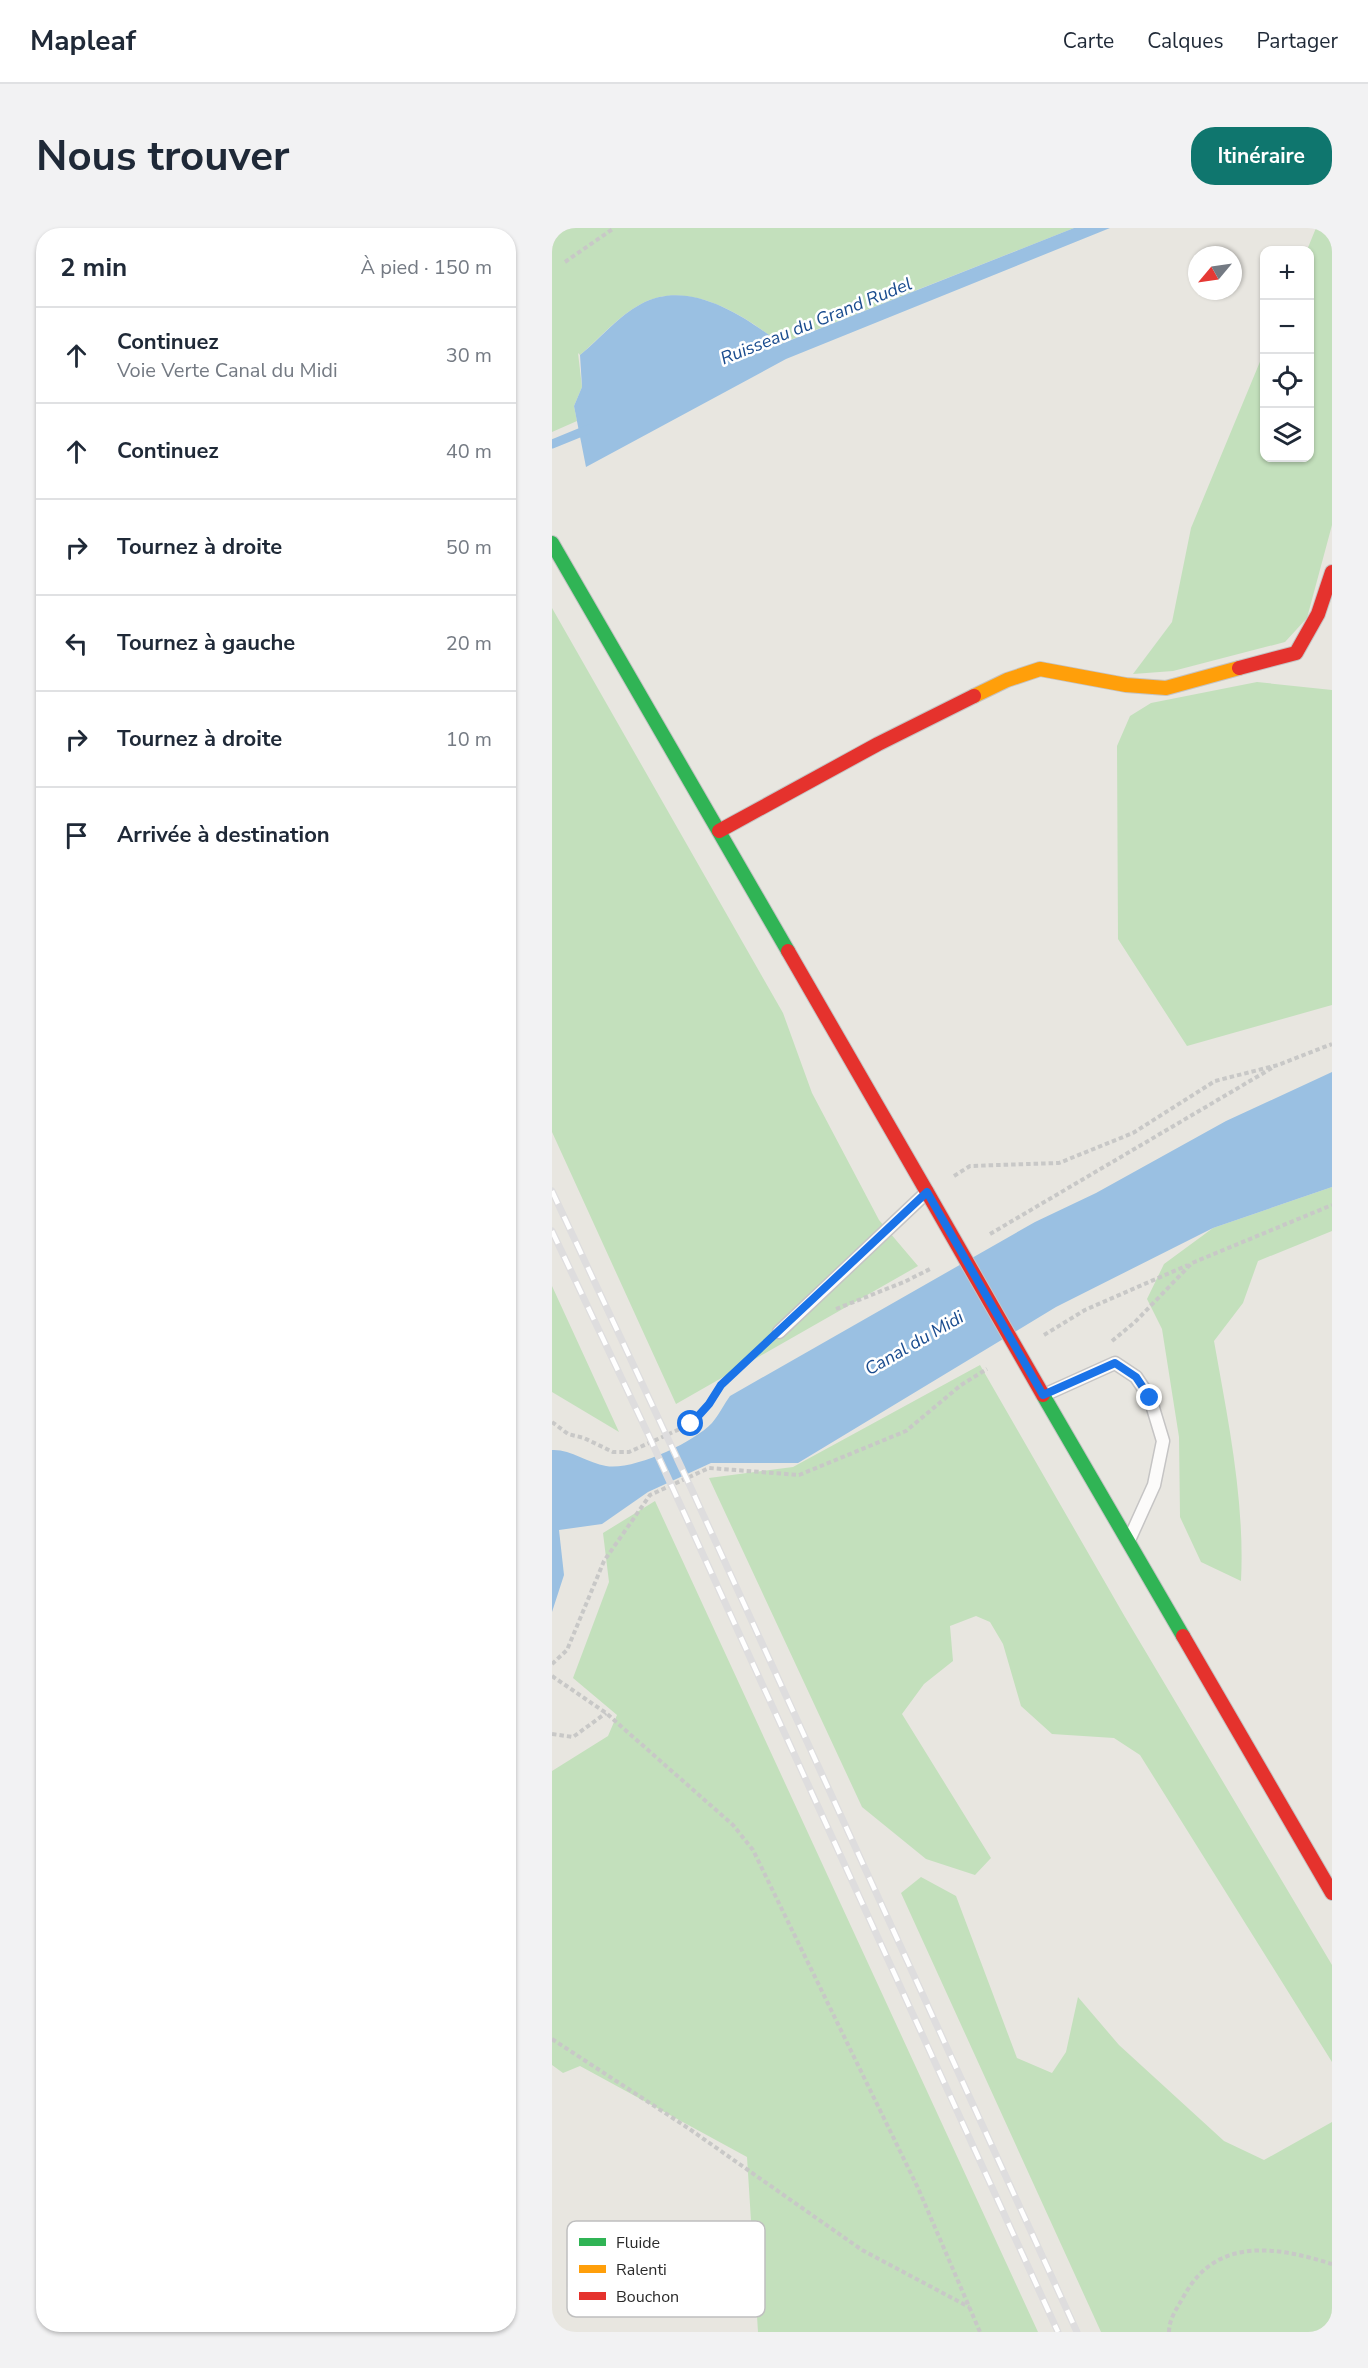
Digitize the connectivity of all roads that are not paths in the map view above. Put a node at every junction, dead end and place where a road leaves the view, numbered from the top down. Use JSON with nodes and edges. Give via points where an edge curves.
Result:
{"nodes":[{"id":1,"x":552,"y":543,"type":"edge"},
{"id":2,"x":1332,"y":572,"type":"edge"},
{"id":3,"x":719,"y":831,"type":"junction"},
{"id":4,"x":927,"y":1192,"type":"junction"},
{"id":5,"x":779,"y":1332,"type":"road end"},
{"id":6,"x":1043,"y":1395,"type":"junction"},
{"id":7,"x":1128,"y":1542,"type":"junction"},
{"id":8,"x":1332,"y":1893,"type":"edge"}],
"edges":[{"from":1,"to":3,"type":"main road"},
{"from":2,"to":3,"type":"main road","via":[[1318,614],[1296,653],[1166,688],[1040,669],[1007,680],[878,744]]},
{"from":3,"to":4,"type":"main road"},
{"from":4,"to":5,"type":"lane"},
{"from":4,"to":6,"type":"main road","bridge":true},
{"from":6,"to":7,"type":"main road"},
{"from":6,"to":7,"type":"lane","via":[[1115,1363],[1136,1377],[1150,1398],[1163,1441],[1154,1485]]},
{"from":7,"to":8,"type":"main road"}]}
